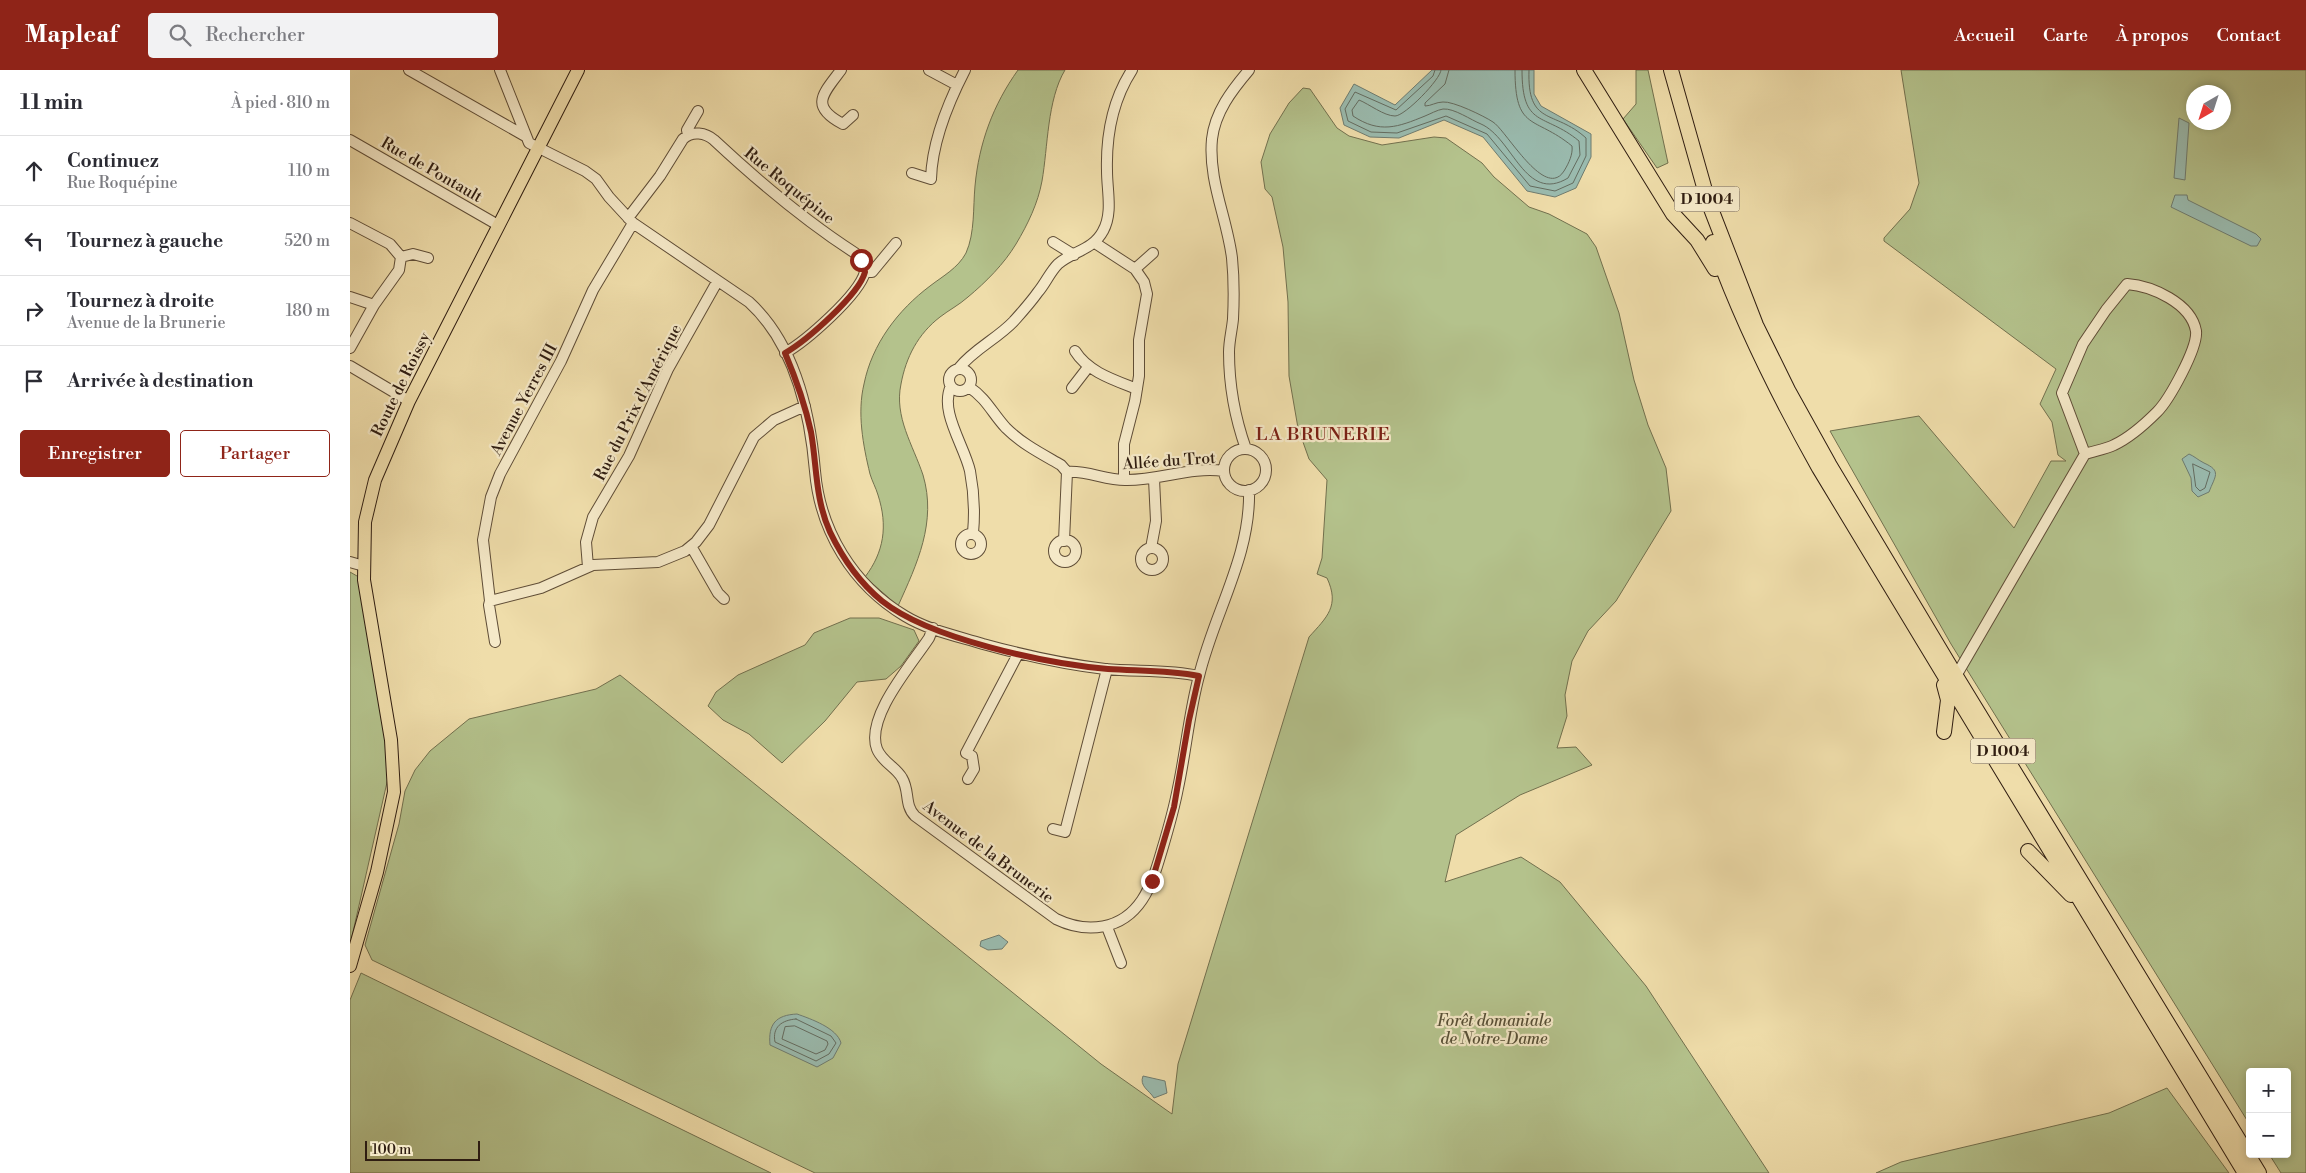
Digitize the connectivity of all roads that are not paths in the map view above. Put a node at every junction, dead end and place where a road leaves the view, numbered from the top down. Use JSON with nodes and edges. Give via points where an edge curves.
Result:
{"nodes":[{"id":1,"x":409,"y":70,"type":"edge"},
{"id":2,"x":500,"y":70,"type":"edge"},
{"id":3,"x":578,"y":70,"type":"edge"},
{"id":4,"x":841,"y":70,"type":"edge"},
{"id":5,"x":929,"y":70,"type":"edge"},
{"id":6,"x":965,"y":70,"type":"edge"},
{"id":7,"x":1132,"y":70,"type":"edge"},
{"id":8,"x":1249,"y":70,"type":"edge"},
{"id":9,"x":1584,"y":70,"type":"edge"},
{"id":10,"x":1662,"y":70,"type":"edge"},
{"id":11,"x":1671,"y":70,"type":"edge"},
{"id":12,"x":957,"y":85,"type":"junction"},
{"id":13,"x":698,"y":111,"type":"dead end"},
{"id":14,"x":853,"y":115,"type":"dead end"},
{"id":15,"x":688,"y":135,"type":"junction"},
{"id":16,"x":525,"y":136,"type":"junction"},
{"id":17,"x":350,"y":140,"type":"edge"},
{"id":18,"x":538,"y":148,"type":"junction"},
{"id":19,"x":912,"y":173,"type":"dead end"},
{"id":20,"x":631,"y":220,"type":"junction"},
{"id":21,"x":350,"y":223,"type":"edge"},
{"id":22,"x":498,"y":225,"type":"junction"},
{"id":23,"x":1053,"y":242,"type":"dead end"},
{"id":24,"x":896,"y":243,"type":"dead end"},
{"id":25,"x":1095,"y":243,"type":"junction"},
{"id":26,"x":1153,"y":254,"type":"dead end"},
{"id":27,"x":1074,"y":255,"type":"junction"},
{"id":28,"x":401,"y":257,"type":"junction"},
{"id":29,"x":428,"y":258,"type":"dead end"},
{"id":30,"x":1135,"y":269,"type":"junction"},
{"id":31,"x":865,"y":272,"type":"junction"},
{"id":32,"x":717,"y":282,"type":"junction"},
{"id":33,"x":1731,"y":292,"type":"junction"},
{"id":34,"x":350,"y":297,"type":"edge"},
{"id":35,"x":374,"y":306,"type":"junction"},
{"id":36,"x":350,"y":348,"type":"edge"},
{"id":37,"x":1075,"y":351,"type":"dead end"},
{"id":38,"x":785,"y":353,"type":"junction"},
{"id":39,"x":350,"y":366,"type":"edge"},
{"id":40,"x":1089,"y":366,"type":"junction"},
{"id":41,"x":959,"y":368,"type":"junction"},
{"id":42,"x":951,"y":386,"type":"junction"},
{"id":43,"x":969,"y":387,"type":"junction"},
{"id":44,"x":1072,"y":388,"type":"dead end"},
{"id":45,"x":1137,"y":389,"type":"junction"},
{"id":46,"x":409,"y":402,"type":"junction"},
{"id":47,"x":805,"y":406,"type":"junction"},
{"id":48,"x":1246,"y":449,"type":"junction"},
{"id":49,"x":2085,"y":454,"type":"junction"},
{"id":50,"x":1224,"y":471,"type":"junction"},
{"id":51,"x":1067,"y":472,"type":"junction"},
{"id":52,"x":1154,"y":479,"type":"junction"},
{"id":53,"x":1124,"y":480,"type":"junction"},
{"id":54,"x":1249,"y":490,"type":"junction"},
{"id":55,"x":973,"y":533,"type":"dead end"},
{"id":56,"x":1064,"y":541,"type":"dead end"},
{"id":57,"x":691,"y":546,"type":"junction"},
{"id":58,"x":1151,"y":548,"type":"dead end"},
{"id":59,"x":350,"y":562,"type":"edge"},
{"id":60,"x":364,"y":566,"type":"junction"},
{"id":61,"x":588,"y":567,"type":"junction"},
{"id":62,"x":724,"y":598,"type":"dead end"},
{"id":63,"x":490,"y":601,"type":"junction"},
{"id":64,"x":933,"y":628,"type":"junction"},
{"id":65,"x":494,"y":642,"type":"dead end"},
{"id":66,"x":1018,"y":654,"type":"junction"},
{"id":67,"x":1107,"y":669,"type":"junction"},
{"id":68,"x":1941,"y":672,"type":"junction"},
{"id":69,"x":1199,"y":676,"type":"junction"},
{"id":70,"x":1956,"y":676,"type":"junction"},
{"id":71,"x":1944,"y":732,"type":"dead end"},
{"id":72,"x":968,"y":779,"type":"dead end"},
{"id":73,"x":1053,"y":829,"type":"dead end"},
{"id":74,"x":2028,"y":851,"type":"dead end"},
{"id":75,"x":2087,"y":910,"type":"junction"},
{"id":76,"x":1107,"y":926,"type":"junction"},
{"id":77,"x":1121,"y":963,"type":"dead end"},
{"id":78,"x":350,"y":966,"type":"edge"},
{"id":79,"x":2246,"y":1173,"type":"edge"},
{"id":80,"x":2259,"y":1173,"type":"edge"}],
"edges":[{"from":1,"to":16,"type":"street"},
{"from":2,"to":16,"type":"street"},
{"from":3,"to":18,"type":"main road","name":"Route de Roissy"},
{"from":4,"to":14,"type":"street","via":[[822,95],[821,102],[823,109],[843,124]]},
{"from":5,"to":12,"type":"street"},
{"from":6,"to":12,"type":"street"},
{"from":7,"to":25,"type":"street","via":[[1119,93],[1109,128],[1107,222]]},
{"from":8,"to":48,"type":"street","via":[[1222,108],[1212,137],[1211,157],[1232,259],[1230,377]]},
{"from":9,"to":33,"type":"highway","via":[[1674,214],[1697,240]]},
{"from":10,"to":33,"type":"highway","number":"D 1004","via":[[1697,197]]},
{"from":11,"to":70,"type":"highway","number":"D 1004","via":[[1708,201],[1764,341],[1829,464]]},
{"from":12,"to":19,"type":"street","via":[[936,146],[931,179]]},
{"from":13,"to":15,"type":"street","via":[[687,130]]},
{"from":15,"to":20,"type":"street"},
{"from":15,"to":31,"type":"street","name":"Rue Roquépine","via":[[709,136],[779,198],[855,253]]},
{"from":16,"to":18,"type":"street"},
{"from":17,"to":22,"type":"street","name":"Rue de Pontault"},
{"from":18,"to":20,"type":"street","via":[[585,171]]},
{"from":18,"to":22,"type":"main road","name":"Route de Roissy"},
{"from":20,"to":32,"type":"street"},
{"from":20,"to":63,"type":"street","name":"Avenue Yerres III","via":[[491,497],[483,540]]},
{"from":21,"to":28,"type":"street","via":[[390,244]]},
{"from":22,"to":46,"type":"main road","name":"Route de Roissy"},
{"from":23,"to":27,"type":"street"},
{"from":24,"to":31,"type":"street","via":[[872,272]]},
{"from":25,"to":27,"type":"street"},
{"from":25,"to":30,"type":"street"},
{"from":26,"to":30,"type":"street"},
{"from":27,"to":41,"type":"street","via":[[1058,265],[1013,322],[968,357]]},
{"from":28,"to":29,"type":"street","via":[[413,254]]},
{"from":28,"to":35,"type":"street","via":[[399,270]]},
{"from":30,"to":45,"type":"street","via":[[1147,294],[1139,340]]},
{"from":31,"to":38,"type":"street","via":[[860,285],[836,311]]},
{"from":32,"to":38,"type":"street","via":[[758,311]]},
{"from":32,"to":61,"type":"street","name":"Rue du Prix d'Amérique","via":[[668,369],[629,456],[593,517],[586,542]]},
{"from":33,"to":68,"type":"highway","number":"D 1004","via":[[1782,401],[1819,468]]},
{"from":34,"to":35,"type":"street"},
{"from":35,"to":36,"type":"street"},
{"from":37,"to":40,"type":"street"},
{"from":38,"to":47,"type":"street"},
{"from":39,"to":46,"type":"street"},
{"from":40,"to":44,"type":"street"},
{"from":40,"to":45,"type":"street"},
{"from":41,"to":42,"type":"street","via":[[950,375]]},
{"from":41,"to":43,"type":"street","via":[[967,370],[971,376]]},
{"from":42,"to":43,"type":"street","via":[[960,391]]},
{"from":42,"to":55,"type":"street","via":[[946,404],[970,471]]},
{"from":43,"to":51,"type":"street","via":[[982,396],[1016,436],[1062,465]]},
{"from":45,"to":53,"type":"street","via":[[1122,457]]},
{"from":46,"to":60,"type":"main road","name":"Route de Roissy","via":[[370,496],[365,522]]},
{"from":47,"to":57,"type":"street","via":[[774,420],[754,437],[709,525]]},
{"from":47,"to":64,"type":"street","via":[[820,501],[838,547],[856,574],[882,600],[906,617]]},
{"from":48,"to":50,"type":"street","via":[[1228,458]]},
{"from":48,"to":54,"type":"street","via":[[1258,453],[1266,470],[1261,483]]},
{"from":49,"to":49,"type":"street","via":[[2114,445],[2158,411],[2192,351],[2196,331],[2186,310],[2165,296],[2138,285],[2127,284],[2106,310],[2083,344],[2062,393]]},
{"from":49,"to":70,"type":"street"},
{"from":50,"to":52,"type":"street","name":"Allée du Trot","via":[[1205,470]]},
{"from":50,"to":54,"type":"street","via":[[1230,484]]},
{"from":51,"to":53,"type":"street","name":"Allée du Trot"},
{"from":51,"to":56,"type":"street"},
{"from":52,"to":53,"type":"street","name":"Allée du Trot"},
{"from":52,"to":58,"type":"street","via":[[1156,520]]},
{"from":54,"to":69,"type":"street","name":"Avenue de la Brunerie","via":[[1246,533]]},
{"from":57,"to":61,"type":"street","via":[[658,562]]},
{"from":57,"to":62,"type":"street"},
{"from":59,"to":60,"type":"street"},
{"from":60,"to":78,"type":"main road","name":"Route de Roissy","via":[[392,740],[394,792],[389,823]]},
{"from":61,"to":63,"type":"street","via":[[541,588]]},
{"from":63,"to":65,"type":"street","name":"Avenue Yerres III"},
{"from":64,"to":66,"type":"street"},
{"from":64,"to":76,"type":"street","name":"Avenue de la Brunerie","via":[[888,700],[875,733],[881,756],[904,781],[909,809],[919,820],[1056,919],[1077,928]]},
{"from":66,"to":67,"type":"street"},
{"from":66,"to":72,"type":"street","via":[[966,753],[972,756],[974,769]]},
{"from":67,"to":69,"type":"street"},
{"from":67,"to":73,"type":"street","via":[[1065,832]]},
{"from":68,"to":71,"type":"highway","via":[[1948,700]]},
{"from":68,"to":75,"type":"highway","number":"D 1004"},
{"from":69,"to":76,"type":"street","name":"Avenue de la Brunerie","via":[[1174,807],[1155,874],[1137,906],[1126,917]]},
{"from":70,"to":80,"type":"highway","number":"D 1004"},
{"from":74,"to":75,"type":"highway"},
{"from":75,"to":79,"type":"highway","number":"D 1004"},
{"from":76,"to":77,"type":"street"}]}
